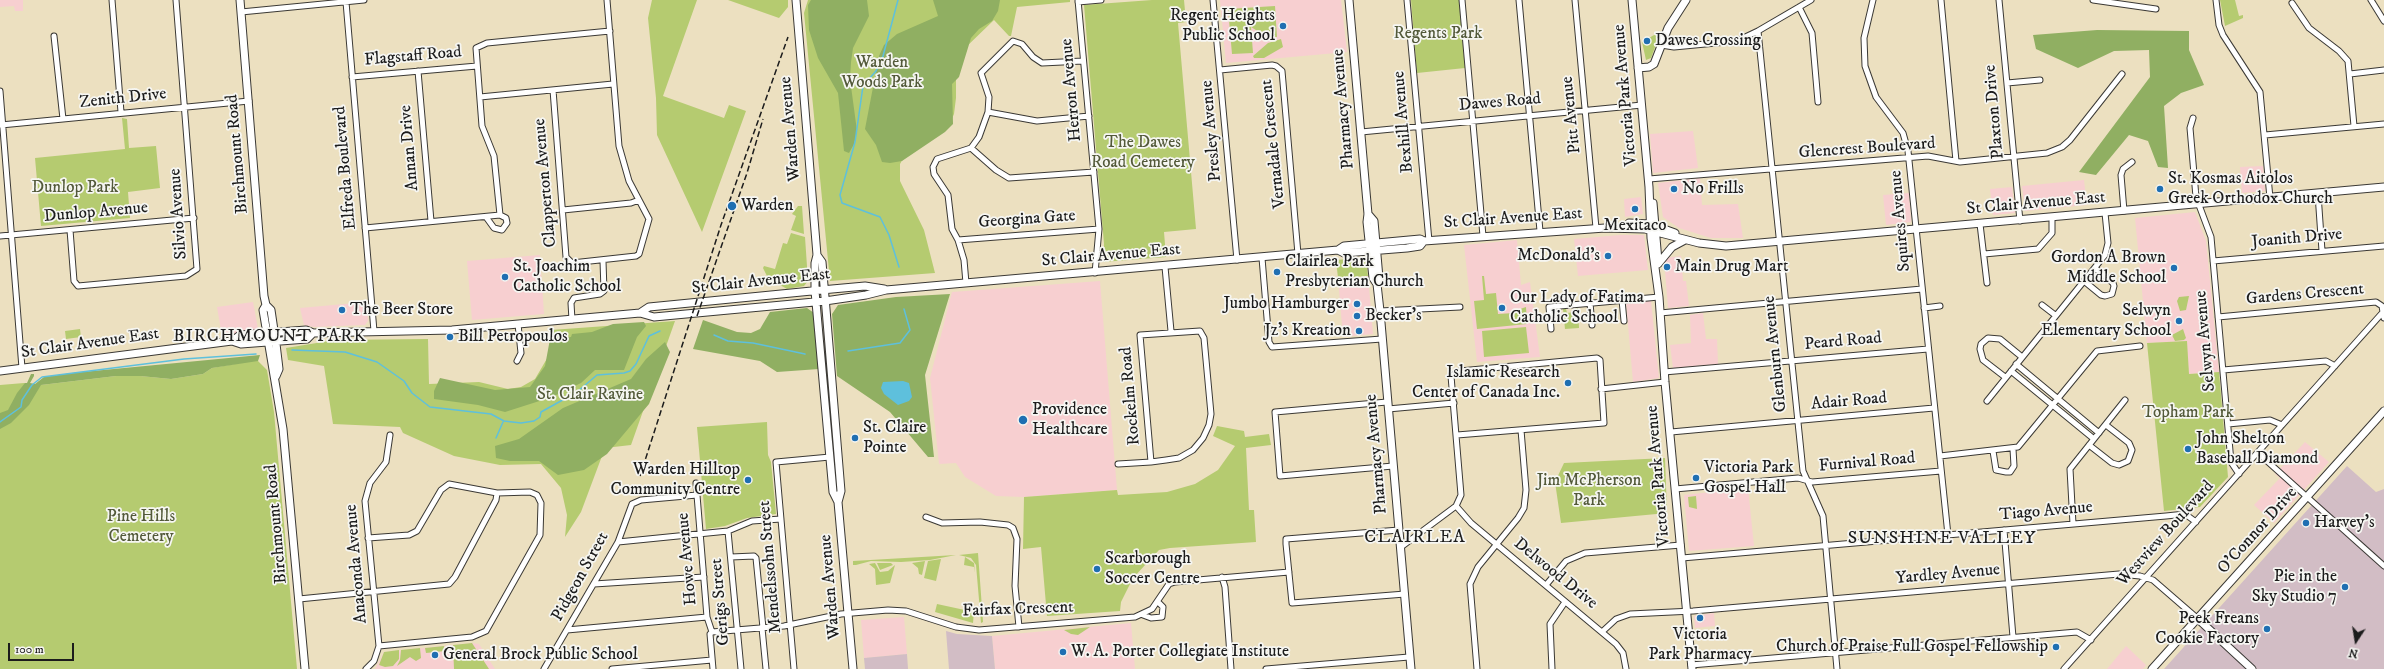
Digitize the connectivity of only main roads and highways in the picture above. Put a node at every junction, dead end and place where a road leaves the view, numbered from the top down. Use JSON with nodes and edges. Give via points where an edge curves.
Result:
{"nodes":[{"id":1,"x":240,"y":0,"type":"edge"},
{"id":2,"x":796,"y":0,"type":"edge"},
{"id":3,"x":1349,"y":0,"type":"edge"},
{"id":4,"x":1632,"y":0,"type":"edge"},
{"id":5,"x":1686,"y":0,"type":"edge"},
{"id":6,"x":1638,"y":68,"type":"junction"},
{"id":7,"x":2384,"y":187,"type":"edge"},
{"id":8,"x":1653,"y":228,"type":"junction"},
{"id":9,"x":1688,"y":240,"type":"junction"},
{"id":10,"x":1373,"y":247,"type":"junction"},
{"id":11,"x":817,"y":255,"type":"junction"},
{"id":12,"x":1658,"y":264,"type":"junction"},
{"id":13,"x":1657,"y":280,"type":"junction"},
{"id":14,"x":824,"y":290,"type":"junction"},
{"id":15,"x":886,"y":290,"type":"junction"},
{"id":16,"x":816,"y":291,"type":"junction"},
{"id":17,"x":825,"y":300,"type":"junction"},
{"id":18,"x":817,"y":302,"type":"junction"},
{"id":19,"x":640,"y":313,"type":"junction"},
{"id":20,"x":270,"y":333,"type":"junction"},
{"id":21,"x":313,"y":333,"type":"junction"},
{"id":22,"x":232,"y":341,"type":"junction"},
{"id":23,"x":272,"y":342,"type":"junction"},
{"id":24,"x":0,"y":371,"type":"edge"},
{"id":25,"x":2384,"y":411,"type":"edge"},
{"id":26,"x":838,"y":502,"type":"junction"},
{"id":27,"x":2198,"y":619,"type":"junction"},
{"id":28,"x":1691,"y":667,"type":"edge"},
{"id":29,"x":305,"y":669,"type":"edge"},
{"id":30,"x":853,"y":669,"type":"edge"},
{"id":31,"x":1411,"y":669,"type":"edge"},
{"id":32,"x":2152,"y":669,"type":"edge"},
{"id":33,"x":2252,"y":669,"type":"edge"}],
"edges":[{"from":1,"to":20,"type":"main road","name":"Birchmount Road","via":[[266,305],[271,310]]},
{"from":2,"to":11,"type":"main road","name":"Warden Avenue"},
{"from":3,"to":10,"type":"main road","name":"Pharmacy Avenue"},
{"from":4,"to":6,"type":"main road","name":"Victoria Park Avenue"},
{"from":5,"to":6,"type":"main road","via":[[1671,21],[1652,66]]},
{"from":6,"to":8,"type":"main road","name":"Victoria Park Avenue"},
{"from":7,"to":9,"type":"main road","name":"St Clair Avenue East","via":[[1726,246]]},
{"from":8,"to":9,"type":"main road","name":"St Clair Avenue East"},
{"from":8,"to":10,"type":"main road","name":"St Clair Avenue East","via":[[1540,231],[1427,241],[1418,246]]},
{"from":8,"to":12,"type":"main road","name":"Victoria Park Avenue"},
{"from":8,"to":13,"type":"main road","name":"Victoria Park Avenue"},
{"from":9,"to":12,"type":"main road","via":[[1672,247]]},
{"from":10,"to":15,"type":"main road","name":"St Clair Avenue East","via":[[1344,246],[1338,250],[1262,258]]},
{"from":10,"to":31,"type":"main road","name":"Pharmacy Avenue","via":[[1379,278],[1377,284]]},
{"from":11,"to":14,"type":"main road","name":"Warden Avenue","via":[[822,262]]},
{"from":11,"to":16,"type":"main road","name":"Warden Avenue","via":[[814,263]]},
{"from":12,"to":13,"type":"main road","name":"Victoria Park Avenue"},
{"from":13,"to":28,"type":"main road","name":"Victoria Park Avenue"},
{"from":14,"to":15,"type":"main road","name":"St Clair Avenue East","via":[[865,286]]},
{"from":14,"to":16,"type":"main road","name":"St Clair Avenue East"},
{"from":14,"to":17,"type":"main road","name":"Warden Avenue"},
{"from":15,"to":17,"type":"main road","name":"St Clair Avenue East"},
{"from":16,"to":18,"type":"main road","name":"Warden Avenue"},
{"from":16,"to":19,"type":"main road","name":"St Clair Avenue East","via":[[649,307]]},
{"from":17,"to":18,"type":"main road","name":"St Clair Avenue East"},
{"from":17,"to":26,"type":"main road","name":"Warden Avenue","via":[[841,491]]},
{"from":18,"to":19,"type":"main road","name":"St Clair Avenue East","via":[[654,316]]},
{"from":18,"to":26,"type":"main road","name":"Warden Avenue","via":[[833,492]]},
{"from":19,"to":21,"type":"main road","name":"St Clair Avenue East","via":[[452,330]]},
{"from":20,"to":21,"type":"main road","name":"St Clair Avenue East","via":[[306,330]]},
{"from":20,"to":22,"type":"main road","name":"St Clair Avenue East","via":[[240,335]]},
{"from":20,"to":23,"type":"main road","name":"Birchmount Road"},
{"from":21,"to":23,"type":"main road","name":"St Clair Avenue East","via":[[307,339]]},
{"from":22,"to":23,"type":"main road","name":"St Clair Avenue East","via":[[241,344]]},
{"from":22,"to":24,"type":"main road","name":"St Clair Avenue East"},
{"from":23,"to":29,"type":"main road","name":"Birchmount Road","via":[[272,371],[276,376],[283,429]]},
{"from":25,"to":27,"type":"main road","name":"O'Connor Drive"},
{"from":26,"to":30,"type":"main road","name":"Warden Avenue"},
{"from":27,"to":32,"type":"main road","name":"O'Connor Drive"},
{"from":27,"to":33,"type":"main road"}]}
